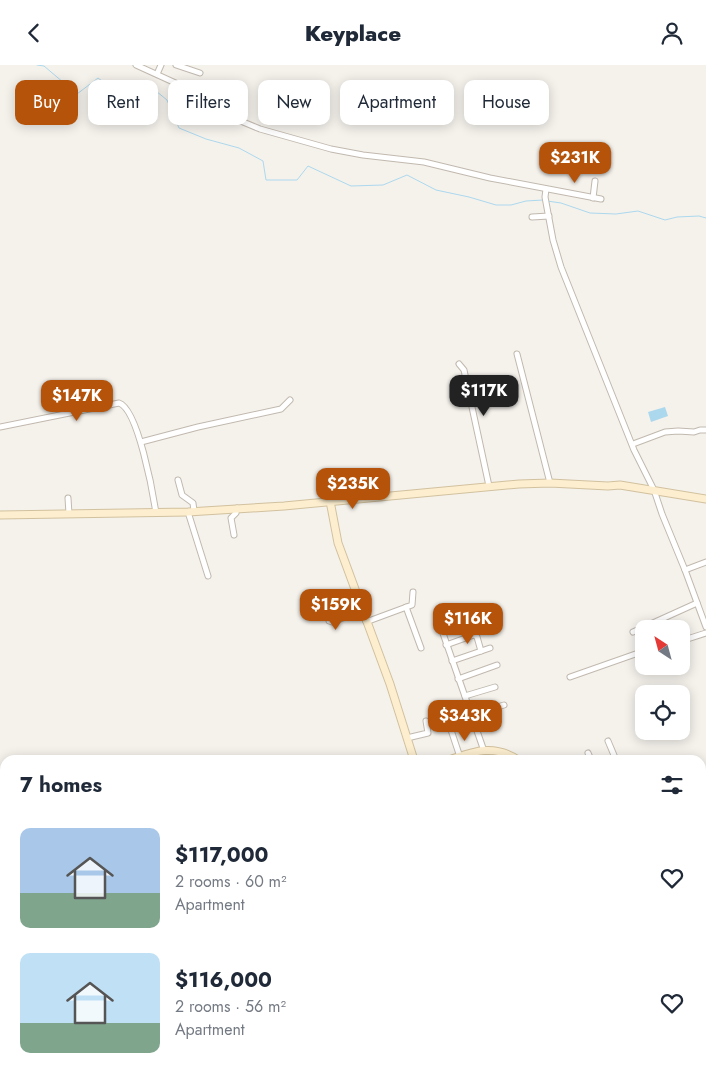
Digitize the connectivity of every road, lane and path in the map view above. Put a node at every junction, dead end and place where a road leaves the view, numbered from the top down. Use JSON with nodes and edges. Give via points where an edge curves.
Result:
{"nodes":[{"id":1,"x":136,"y":65,"type":"edge"},
{"id":2,"x":162,"y":65,"type":"edge"},
{"id":3,"x":176,"y":65,"type":"edge"},
{"id":4,"x":200,"y":73,"type":"dead end"},
{"id":5,"x":157,"y":74,"type":"junction"},
{"id":6,"x":595,"y":181,"type":"dead end"},
{"id":7,"x":546,"y":189,"type":"junction"},
{"id":8,"x":593,"y":198,"type":"junction"},
{"id":9,"x":601,"y":199,"type":"dead end"},
{"id":10,"x":549,"y":216,"type":"junction"},
{"id":11,"x":532,"y":217,"type":"dead end"},
{"id":12,"x":517,"y":355,"type":"dead end"},
{"id":13,"x":459,"y":364,"type":"dead end"},
{"id":14,"x":290,"y":400,"type":"dead end"},
{"id":15,"x":0,"y":427,"type":"edge"},
{"id":16,"x":706,"y":430,"type":"edge"},
{"id":17,"x":140,"y":442,"type":"junction"},
{"id":18,"x":633,"y":444,"type":"junction"},
{"id":19,"x":178,"y":480,"type":"dead end"},
{"id":20,"x":550,"y":483,"type":"junction"},
{"id":21,"x":489,"y":485,"type":"junction"},
{"id":22,"x":654,"y":490,"type":"junction"},
{"id":23,"x":68,"y":498,"type":"dead end"},
{"id":24,"x":706,"y":499,"type":"edge"},
{"id":25,"x":330,"y":501,"type":"junction"},
{"id":26,"x":238,"y":508,"type":"junction"},
{"id":27,"x":191,"y":512,"type":"junction"},
{"id":28,"x":156,"y":513,"type":"junction"},
{"id":29,"x":0,"y":515,"type":"edge"},
{"id":30,"x":69,"y":515,"type":"junction"},
{"id":31,"x":234,"y":535,"type":"dead end"},
{"id":32,"x":706,"y":562,"type":"edge"},
{"id":33,"x":685,"y":570,"type":"junction"},
{"id":34,"x":208,"y":576,"type":"dead end"},
{"id":35,"x":413,"y":592,"type":"dead end"},
{"id":36,"x":698,"y":603,"type":"junction"},
{"id":37,"x":406,"y":607,"type":"junction"},
{"id":38,"x":327,"y":611,"type":"dead end"},
{"id":39,"x":362,"y":611,"type":"junction"},
{"id":40,"x":438,"y":619,"type":"dead end"},
{"id":41,"x":366,"y":622,"type":"junction"},
{"id":42,"x":706,"y":627,"type":"edge"},
{"id":43,"x":633,"y":632,"type":"dead end"},
{"id":44,"x":706,"y":633,"type":"edge"},
{"id":45,"x":690,"y":638,"type":"edge"},
{"id":46,"x":446,"y":645,"type":"junction"},
{"id":47,"x":421,"y":648,"type":"dead end"},
{"id":48,"x":490,"y":648,"type":"dead end"},
{"id":49,"x":481,"y":651,"type":"junction"},
{"id":50,"x":635,"y":654,"type":"edge"},
{"id":51,"x":452,"y":661,"type":"junction"},
{"id":52,"x":497,"y":665,"type":"dead end"},
{"id":53,"x":570,"y":677,"type":"dead end"},
{"id":54,"x":458,"y":679,"type":"junction"},
{"id":55,"x":495,"y":687,"type":"dead end"},
{"id":56,"x":465,"y":697,"type":"junction"},
{"id":57,"x":504,"y":705,"type":"dead end"},
{"id":58,"x":471,"y":715,"type":"junction"},
{"id":59,"x":426,"y":721,"type":"dead end"},
{"id":60,"x":450,"y":730,"type":"dead end"},
{"id":61,"x":407,"y":738,"type":"junction"},
{"id":62,"x":608,"y":741,"type":"dead end"},
{"id":63,"x":484,"y":751,"type":"junction"},
{"id":64,"x":412,"y":755,"type":"edge"},
{"id":65,"x":459,"y":755,"type":"edge"},
{"id":66,"x":470,"y":755,"type":"edge"},
{"id":67,"x":510,"y":755,"type":"edge"},
{"id":68,"x":614,"y":755,"type":"edge"},
{"id":69,"x":52,"y":1076,"type":"edge"},
{"id":70,"x":72,"y":1076,"type":"edge"}],
"edges":[{"from":1,"to":5,"type":"street"},
{"from":2,"to":5,"type":"street"},
{"from":3,"to":4,"type":"street"},
{"from":5,"to":7,"type":"street","via":[[204,96],[236,119],[260,129],[331,149],[424,162]]},
{"from":6,"to":8,"type":"street"},
{"from":7,"to":8,"type":"street"},
{"from":7,"to":10,"type":"street"},
{"from":8,"to":9,"type":"street"},
{"from":10,"to":11,"type":"street"},
{"from":10,"to":18,"type":"street","via":[[566,279]]},
{"from":12,"to":20,"type":"street"},
{"from":13,"to":21,"type":"street","via":[[464,370]]},
{"from":14,"to":17,"type":"street","via":[[281,409]]},
{"from":15,"to":17,"type":"street","via":[[119,403],[129,410]]},
{"from":16,"to":18,"type":"street","via":[[665,432]]},
{"from":17,"to":28,"type":"street"},
{"from":18,"to":22,"type":"street"},
{"from":19,"to":27,"type":"street","via":[[182,495],[193,503]]},
{"from":20,"to":21,"type":"main road"},
{"from":20,"to":22,"type":"main road","via":[[620,485]]},
{"from":21,"to":25,"type":"main road"},
{"from":22,"to":24,"type":"main road"},
{"from":22,"to":33,"type":"street"},
{"from":23,"to":30,"type":"street"},
{"from":25,"to":26,"type":"main road"},
{"from":25,"to":39,"type":"main road","via":[[338,543]]},
{"from":26,"to":27,"type":"main road"},
{"from":26,"to":31,"type":"street","via":[[231,517]]},
{"from":27,"to":28,"type":"main road"},
{"from":27,"to":34,"type":"street"},
{"from":28,"to":30,"type":"main road"},
{"from":29,"to":30,"type":"main road"},
{"from":32,"to":33,"type":"street"},
{"from":33,"to":36,"type":"street"},
{"from":35,"to":37,"type":"street","via":[[412,605]]},
{"from":36,"to":42,"type":"street"},
{"from":36,"to":43,"type":"street"},
{"from":37,"to":41,"type":"street"},
{"from":37,"to":47,"type":"street"},
{"from":38,"to":39,"type":"street","via":[[332,622]]},
{"from":39,"to":41,"type":"main road"},
{"from":40,"to":46,"type":"street"},
{"from":41,"to":61,"type":"main road"},
{"from":44,"to":45,"type":"street"},
{"from":46,"to":49,"type":"street","via":[[474,635],[478,637]]},
{"from":46,"to":51,"type":"street"},
{"from":48,"to":49,"type":"street"},
{"from":49,"to":51,"type":"street"},
{"from":50,"to":53,"type":"street"},
{"from":51,"to":54,"type":"street"},
{"from":52,"to":54,"type":"street"},
{"from":54,"to":56,"type":"street"},
{"from":55,"to":56,"type":"street"},
{"from":56,"to":58,"type":"street"},
{"from":57,"to":58,"type":"street"},
{"from":58,"to":63,"type":"street"},
{"from":59,"to":61,"type":"street","via":[[428,733]]},
{"from":60,"to":65,"type":"street"},
{"from":61,"to":64,"type":"main road"},
{"from":62,"to":68,"type":"street"},
{"from":63,"to":66,"type":"main road"},
{"from":63,"to":67,"type":"main road","via":[[496,750]]},
{"from":69,"to":70,"type":"street"}]}
